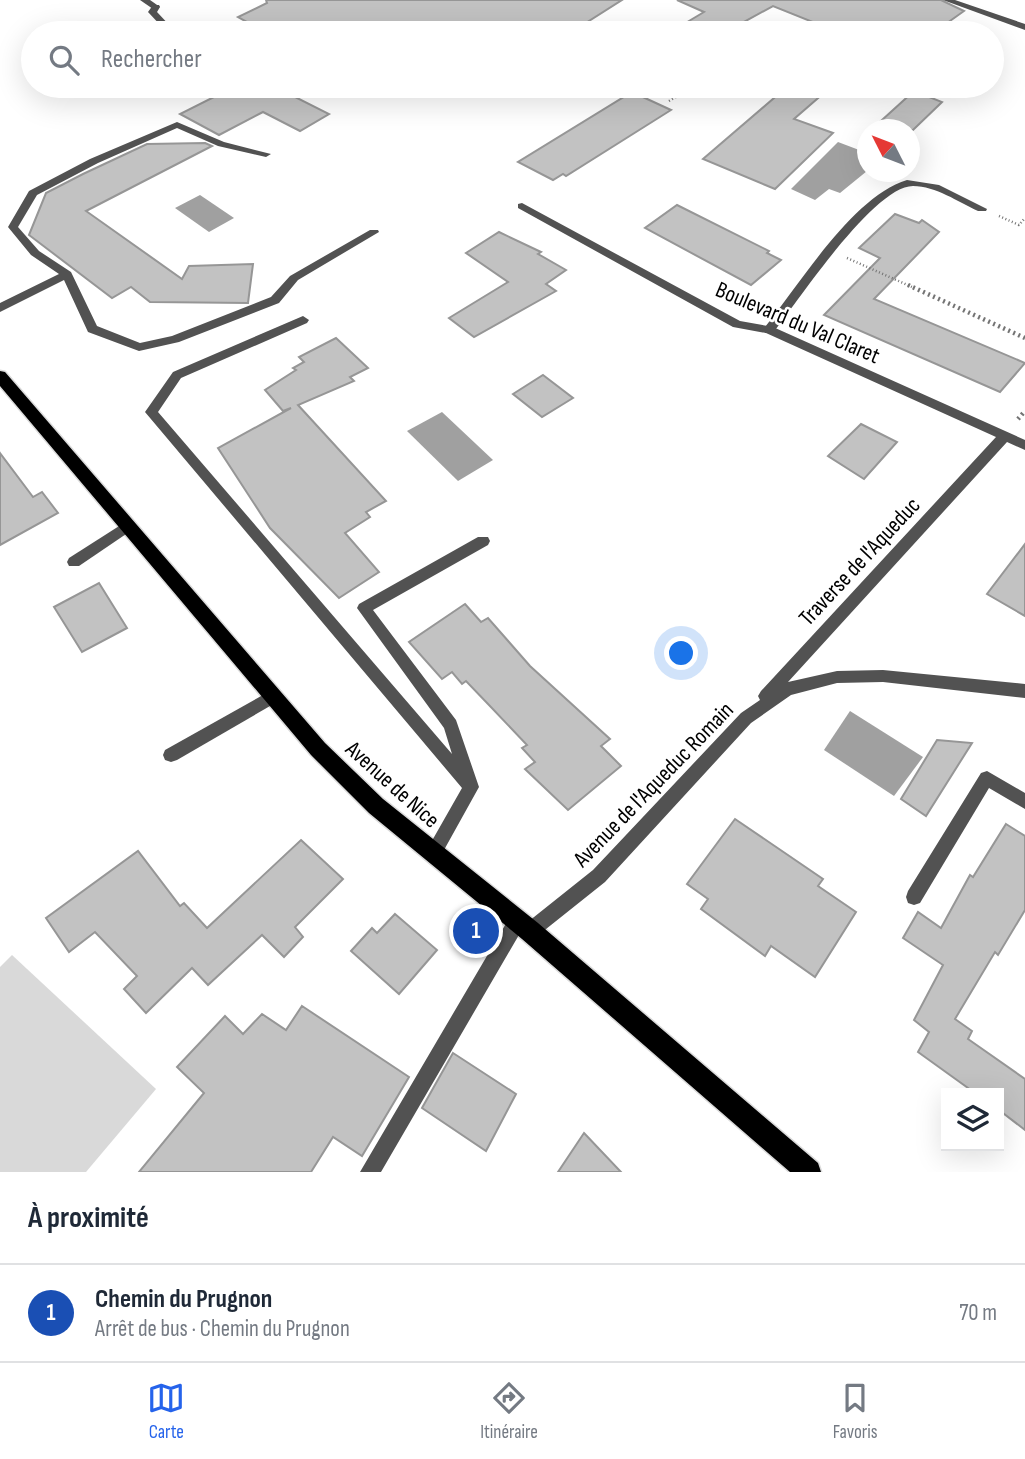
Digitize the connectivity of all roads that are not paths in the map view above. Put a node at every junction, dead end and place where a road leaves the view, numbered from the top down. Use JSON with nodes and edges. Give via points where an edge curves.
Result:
{"nodes":[{"id":1,"x":144,"y":0,"type":"edge"},
{"id":2,"x":947,"y":0,"type":"edge"},
{"id":3,"x":161,"y":21,"type":"edge"},
{"id":4,"x":1025,"y":27,"type":"edge"},
{"id":5,"x":267,"y":154,"type":"dead end"},
{"id":6,"x":522,"y":206,"type":"dead end"},
{"id":7,"x":982,"y":209,"type":"dead end"},
{"id":8,"x":374,"y":232,"type":"dead end"},
{"id":9,"x":67,"y":274,"type":"junction"},
{"id":10,"x":0,"y":308,"type":"edge"},
{"id":11,"x":303,"y":320,"type":"dead end"},
{"id":12,"x":769,"y":330,"type":"junction"},
{"id":13,"x":0,"y":376,"type":"edge"},
{"id":14,"x":1005,"y":436,"type":"junction"},
{"id":15,"x":1025,"y":445,"type":"edge"},
{"id":16,"x":127,"y":526,"type":"junction"},
{"id":17,"x":483,"y":541,"type":"dead end"},
{"id":18,"x":74,"y":562,"type":"dead end"},
{"id":19,"x":1025,"y":691,"type":"edge"},
{"id":20,"x":272,"y":697,"type":"junction"},
{"id":21,"x":746,"y":718,"type":"junction"},
{"id":22,"x":172,"y":755,"type":"dead end"},
{"id":23,"x":471,"y":787,"type":"junction"},
{"id":24,"x":1025,"y":802,"type":"edge"},
{"id":25,"x":433,"y":853,"type":"junction"},
{"id":26,"x":914,"y":897,"type":"dead end"},
{"id":27,"x":523,"y":926,"type":"junction"},
{"id":28,"x":370,"y":1172,"type":"edge"},
{"id":29,"x":808,"y":1172,"type":"edge"}],
"edges":[{"from":1,"to":3,"type":"street","via":[[156,7],[152,12]]},
{"from":2,"to":4,"type":"street"},
{"from":5,"to":9,"type":"street","via":[[221,144],[177,125],[33,193],[13,227],[34,253]]},
{"from":6,"to":12,"type":"street","name":"Boulevard du Val Claret","via":[[737,324]]},
{"from":7,"to":12,"type":"street","via":[[928,186],[906,183],[893,187],[830,251]]},
{"from":8,"to":9,"type":"street","via":[[294,278],[275,300],[175,339],[139,347],[92,329]]},
{"from":9,"to":10,"type":"street"},
{"from":11,"to":23,"type":"street","via":[[177,375],[152,412]]},
{"from":12,"to":14,"type":"street","name":"Boulevard du Val Claret"},
{"from":13,"to":16,"type":"main road","name":"Avenue de Nice"},
{"from":14,"to":15,"type":"street","name":"Boulevard du Val Claret"},
{"from":14,"to":21,"type":"street","name":"Traverse de l'Aqueduc"},
{"from":16,"to":18,"type":"street"},
{"from":16,"to":20,"type":"main road","name":"Avenue de Nice"},
{"from":17,"to":23,"type":"street","via":[[364,608],[451,725]]},
{"from":19,"to":21,"type":"street","name":"Avenue de l'Aqueduc Romain","via":[[883,676],[837,677],[787,688]]},
{"from":20,"to":22,"type":"street"},
{"from":20,"to":25,"type":"main road","name":"Avenue de Nice","via":[[376,806]]},
{"from":21,"to":27,"type":"street","name":"Avenue de l'Aqueduc Romain","via":[[599,876]]},
{"from":23,"to":25,"type":"street"},
{"from":24,"to":26,"type":"street","via":[[987,778]]},
{"from":25,"to":27,"type":"main road","name":"Avenue de Nice"},
{"from":27,"to":28,"type":"street"},
{"from":27,"to":29,"type":"main road","name":"Avenue de Nice"}]}
